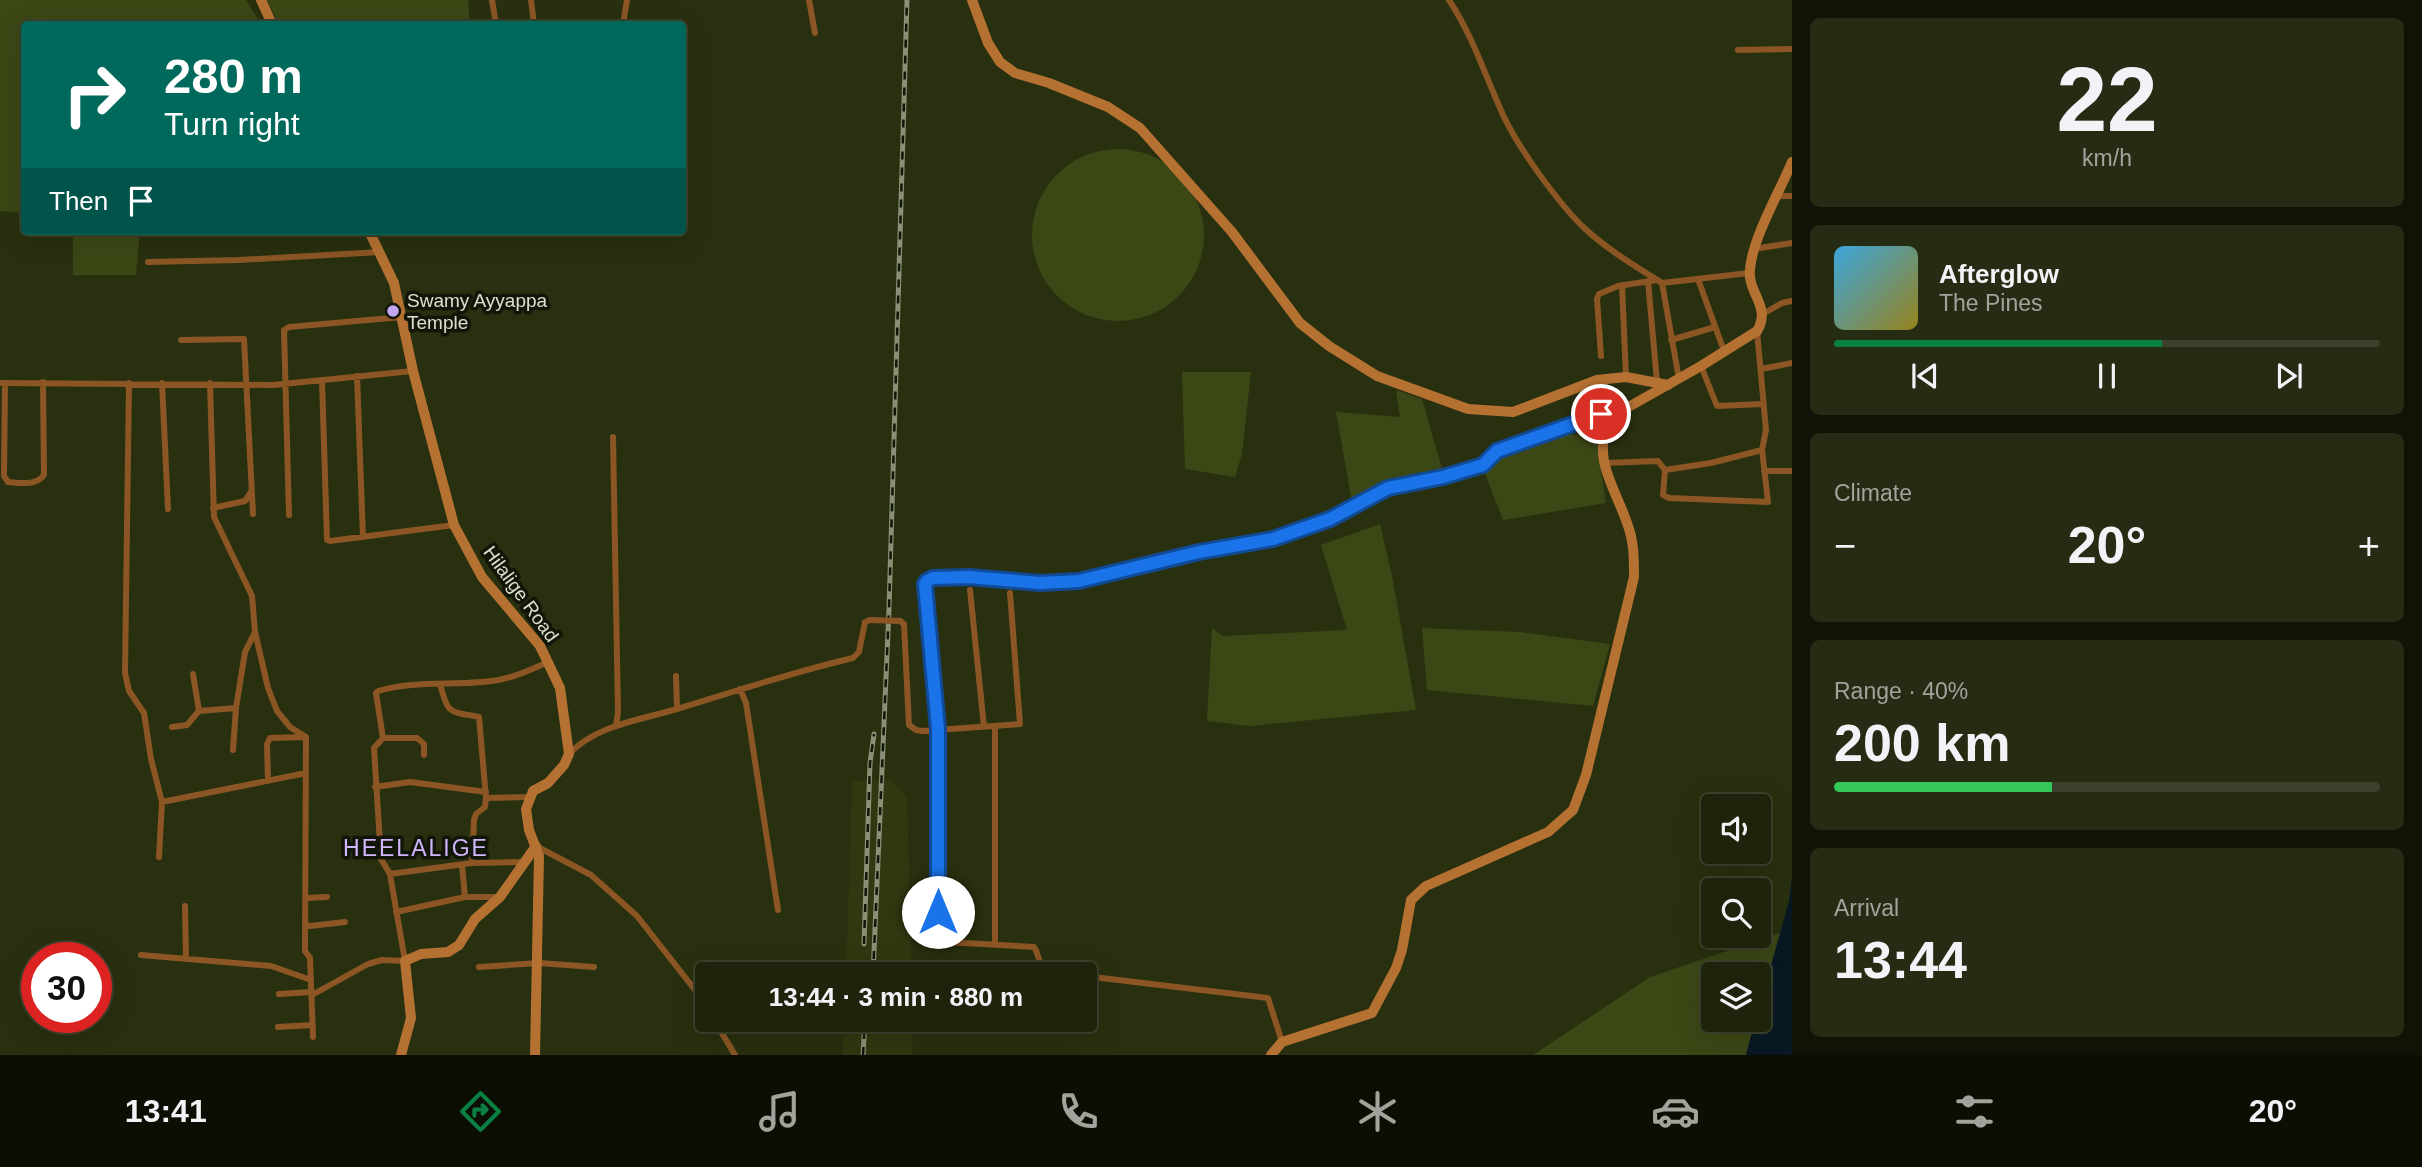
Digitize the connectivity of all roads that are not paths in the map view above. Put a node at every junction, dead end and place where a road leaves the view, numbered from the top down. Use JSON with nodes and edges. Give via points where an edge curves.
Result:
{"nodes":[{"id":1,"x":261,"y":0,"type":"edge"},
{"id":2,"x":492,"y":0,"type":"edge"},
{"id":3,"x":531,"y":0,"type":"edge"},
{"id":4,"x":627,"y":0,"type":"edge"},
{"id":5,"x":808,"y":0,"type":"edge"},
{"id":6,"x":972,"y":0,"type":"edge"},
{"id":7,"x":1449,"y":0,"type":"edge"},
{"id":8,"x":271,"y":21,"type":"edge"},
{"id":9,"x":496,"y":21,"type":"edge"},
{"id":10,"x":534,"y":21,"type":"edge"},
{"id":11,"x":624,"y":21,"type":"edge"},
{"id":12,"x":815,"y":33,"type":"dead end"},
{"id":13,"x":1792,"y":49,"type":"edge"},
{"id":14,"x":1738,"y":50,"type":"dead end"},
{"id":15,"x":1792,"y":162,"type":"edge"},
{"id":16,"x":1778,"y":196,"type":"junction"},
{"id":17,"x":1792,"y":196,"type":"edge"},
{"id":18,"x":371,"y":235,"type":"edge"},
{"id":19,"x":1792,"y":243,"type":"edge"},
{"id":20,"x":1753,"y":249,"type":"junction"},
{"id":21,"x":380,"y":252,"type":"junction"},
{"id":22,"x":148,"y":262,"type":"dead end"},
{"id":23,"x":1749,"y":273,"type":"junction"},
{"id":24,"x":1698,"y":279,"type":"junction"},
{"id":25,"x":1648,"y":281,"type":"junction"},
{"id":26,"x":1659,"y":281,"type":"junction"},
{"id":27,"x":1622,"y":285,"type":"junction"},
{"id":28,"x":1792,"y":301,"type":"edge"},
{"id":29,"x":1763,"y":314,"type":"junction"},
{"id":30,"x":402,"y":317,"type":"junction"},
{"id":31,"x":1715,"y":327,"type":"junction"},
{"id":32,"x":1757,"y":331,"type":"junction"},
{"id":33,"x":181,"y":340,"type":"dead end"},
{"id":34,"x":1671,"y":340,"type":"junction"},
{"id":35,"x":1724,"y":351,"type":"junction"},
{"id":36,"x":1601,"y":356,"type":"dead end"},
{"id":37,"x":1792,"y":363,"type":"edge"},
{"id":38,"x":1701,"y":366,"type":"junction"},
{"id":39,"x":1761,"y":369,"type":"junction"},
{"id":40,"x":413,"y":371,"type":"junction"},
{"id":41,"x":357,"y":376,"type":"junction"},
{"id":42,"x":1626,"y":377,"type":"junction"},
{"id":43,"x":1679,"y":379,"type":"junction"},
{"id":44,"x":322,"y":380,"type":"junction"},
{"id":45,"x":43,"y":382,"type":"junction"},
{"id":46,"x":3,"y":383,"type":"edge"},
{"id":47,"x":130,"y":383,"type":"junction"},
{"id":48,"x":163,"y":383,"type":"junction"},
{"id":49,"x":211,"y":383,"type":"junction"},
{"id":50,"x":248,"y":384,"type":"junction"},
{"id":51,"x":285,"y":384,"type":"junction"},
{"id":52,"x":1662,"y":384,"type":"junction"},
{"id":53,"x":1763,"y":404,"type":"junction"},
{"id":54,"x":1609,"y":418,"type":"junction"},
{"id":55,"x":613,"y":437,"type":"dead end"},
{"id":56,"x":1762,"y":450,"type":"junction"},
{"id":57,"x":1605,"y":463,"type":"junction"},
{"id":58,"x":1665,"y":470,"type":"junction"},
{"id":59,"x":1764,"y":471,"type":"junction"},
{"id":60,"x":1792,"y":471,"type":"edge"},
{"id":61,"x":4,"y":483,"type":"edge"},
{"id":62,"x":252,"y":490,"type":"junction"},
{"id":63,"x":214,"y":508,"type":"junction"},
{"id":64,"x":168,"y":509,"type":"dead end"},
{"id":65,"x":253,"y":514,"type":"dead end"},
{"id":66,"x":289,"y":515,"type":"dead end"},
{"id":67,"x":454,"y":525,"type":"junction"},
{"id":68,"x":363,"y":537,"type":"junction"},
{"id":69,"x":970,"y":590,"type":"dead end"},
{"id":70,"x":1010,"y":593,"type":"dead end"},
{"id":71,"x":255,"y":632,"type":"junction"},
{"id":72,"x":548,"y":662,"type":"junction"},
{"id":73,"x":193,"y":674,"type":"dead end"},
{"id":74,"x":676,"y":676,"type":"dead end"},
{"id":75,"x":440,"y":684,"type":"junction"},
{"id":76,"x":740,"y":689,"type":"junction"},
{"id":77,"x":236,"y":708,"type":"junction"},
{"id":78,"x":677,"y":709,"type":"junction"},
{"id":79,"x":199,"y":711,"type":"junction"},
{"id":80,"x":615,"y":726,"type":"junction"},
{"id":81,"x":995,"y":726,"type":"junction"},
{"id":82,"x":172,"y":727,"type":"dead end"},
{"id":83,"x":984,"y":727,"type":"junction"},
{"id":84,"x":938,"y":729,"type":"junction"},
{"id":85,"x":306,"y":737,"type":"junction"},
{"id":86,"x":383,"y":738,"type":"junction"},
{"id":87,"x":233,"y":750,"type":"dead end"},
{"id":88,"x":569,"y":754,"type":"junction"},
{"id":89,"x":424,"y":755,"type":"dead end"},
{"id":90,"x":306,"y":773,"type":"junction"},
{"id":91,"x":268,"y":781,"type":"junction"},
{"id":92,"x":375,"y":787,"type":"junction"},
{"id":93,"x":486,"y":795,"type":"junction"},
{"id":94,"x":529,"y":797,"type":"junction"},
{"id":95,"x":162,"y":802,"type":"junction"},
{"id":96,"x":536,"y":846,"type":"junction"},
{"id":97,"x":159,"y":857,"type":"dead end"},
{"id":98,"x":524,"y":862,"type":"junction"},
{"id":99,"x":472,"y":863,"type":"junction"},
{"id":100,"x":462,"y":865,"type":"junction"},
{"id":101,"x":390,"y":874,"type":"junction"},
{"id":102,"x":327,"y":897,"type":"dead end"},
{"id":103,"x":465,"y":897,"type":"junction"},
{"id":104,"x":500,"y":897,"type":"junction"},
{"id":105,"x":306,"y":898,"type":"junction"},
{"id":106,"x":184,"y":906,"type":"dead end"},
{"id":107,"x":778,"y":910,"type":"dead end"},
{"id":108,"x":396,"y":912,"type":"junction"},
{"id":109,"x":345,"y":922,"type":"dead end"},
{"id":110,"x":305,"y":924,"type":"junction"},
{"id":111,"x":996,"y":944,"type":"junction"},
{"id":112,"x":141,"y":955,"type":"dead end"},
{"id":113,"x":186,"y":958,"type":"junction"},
{"id":114,"x":405,"y":961,"type":"junction"},
{"id":115,"x":1041,"y":962,"type":"edge"},
{"id":116,"x":539,"y":963,"type":"junction"},
{"id":117,"x":479,"y":967,"type":"dead end"},
{"id":118,"x":594,"y":967,"type":"dead end"},
{"id":119,"x":1097,"y":977,"type":"edge"},
{"id":120,"x":311,"y":980,"type":"junction"},
{"id":121,"x":695,"y":990,"type":"edge"},
{"id":122,"x":312,"y":993,"type":"junction"},
{"id":123,"x":279,"y":994,"type":"dead end"},
{"id":124,"x":313,"y":1025,"type":"junction"},
{"id":125,"x":278,"y":1027,"type":"dead end"},
{"id":126,"x":721,"y":1032,"type":"edge"},
{"id":127,"x":313,"y":1037,"type":"dead end"},
{"id":128,"x":1282,"y":1042,"type":"junction"},
{"id":129,"x":401,"y":1055,"type":"edge"},
{"id":130,"x":535,"y":1055,"type":"edge"},
{"id":131,"x":735,"y":1055,"type":"edge"},
{"id":132,"x":1271,"y":1055,"type":"edge"}],
"edges":[{"from":1,"to":8,"type":"street"},
{"from":2,"to":9,"type":"street"},
{"from":3,"to":10,"type":"street"},
{"from":4,"to":11,"type":"street"},
{"from":5,"to":12,"type":"street"},
{"from":6,"to":42,"type":"street","via":[[1000,62],[1015,73],[1108,107],[1140,128],[1232,232],[1300,323],[1377,376],[1468,409],[1513,412],[1597,380]]},
{"from":7,"to":26,"type":"street","via":[[1505,119],[1556,194],[1583,227]]},
{"from":13,"to":14,"type":"street"},
{"from":15,"to":16,"type":"street"},
{"from":16,"to":17,"type":"street"},
{"from":16,"to":20,"type":"street"},
{"from":18,"to":21,"type":"street","name":"Hilalige Road"},
{"from":19,"to":20,"type":"street"},
{"from":20,"to":23,"type":"street"},
{"from":21,"to":22,"type":"street"},
{"from":21,"to":30,"type":"street","name":"Hilalige Road"},
{"from":23,"to":24,"type":"street"},
{"from":23,"to":29,"type":"street"},
{"from":24,"to":26,"type":"street"},
{"from":24,"to":31,"type":"street"},
{"from":25,"to":26,"type":"street"},
{"from":25,"to":27,"type":"street"},
{"from":25,"to":52,"type":"street"},
{"from":26,"to":34,"type":"street"},
{"from":27,"to":36,"type":"street","via":[[1604,290],[1597,299]]},
{"from":27,"to":42,"type":"street"},
{"from":28,"to":29,"type":"street"},
{"from":29,"to":32,"type":"street"},
{"from":30,"to":40,"type":"street","name":"Hilalige Road"},
{"from":30,"to":51,"type":"street","via":[[289,327],[283,335]]},
{"from":31,"to":34,"type":"street"},
{"from":31,"to":35,"type":"street"},
{"from":32,"to":35,"type":"street"},
{"from":32,"to":39,"type":"street"},
{"from":33,"to":50,"type":"street","via":[[242,338]]},
{"from":34,"to":43,"type":"street"},
{"from":35,"to":38,"type":"street"},
{"from":37,"to":39,"type":"street"},
{"from":38,"to":43,"type":"street"},
{"from":38,"to":53,"type":"street","via":[[1717,406]]},
{"from":39,"to":53,"type":"street"},
{"from":40,"to":41,"type":"street"},
{"from":40,"to":67,"type":"street","name":"Hilalige Road"},
{"from":41,"to":44,"type":"street"},
{"from":41,"to":68,"type":"street"},
{"from":42,"to":52,"type":"street"},
{"from":43,"to":52,"type":"street"},
{"from":44,"to":51,"type":"street"},
{"from":44,"to":68,"type":"street","via":[[326,537],[330,541]]},
{"from":45,"to":46,"type":"street"},
{"from":45,"to":47,"type":"street"},
{"from":45,"to":61,"type":"street","via":[[44,475],[33,483]]},
{"from":46,"to":61,"type":"street"},
{"from":47,"to":48,"type":"street"},
{"from":47,"to":95,"type":"street","via":[[125,673],[129,691],[144,713]]},
{"from":48,"to":49,"type":"street"},
{"from":48,"to":64,"type":"street"},
{"from":49,"to":50,"type":"street"},
{"from":49,"to":63,"type":"street"},
{"from":50,"to":51,"type":"street"},
{"from":50,"to":62,"type":"street"},
{"from":51,"to":66,"type":"street"},
{"from":52,"to":54,"type":"street"},
{"from":53,"to":56,"type":"street","via":[[1766,430]]},
{"from":54,"to":57,"type":"street","via":[[1603,432]]},
{"from":54,"to":84,"type":"street","via":[[1601,414],[1497,451],[1483,465],[1388,488],[1330,519],[1273,539],[1079,581],[929,579],[925,584]]},
{"from":55,"to":80,"type":"street"},
{"from":56,"to":58,"type":"street"},
{"from":56,"to":59,"type":"street"},
{"from":57,"to":58,"type":"street","via":[[1658,461]]},
{"from":57,"to":128,"type":"street","via":[[1634,547],[1634,577],[1586,775],[1573,810],[1548,832],[1426,886],[1411,900],[1396,968],[1372,1013]]},
{"from":58,"to":59,"type":"street","via":[[1663,495],[1669,498],[1768,502]]},
{"from":59,"to":60,"type":"street"},
{"from":62,"to":63,"type":"street","via":[[245,501]]},
{"from":62,"to":65,"type":"street"},
{"from":63,"to":71,"type":"street","via":[[214,517],[252,597]]},
{"from":67,"to":68,"type":"street"},
{"from":67,"to":72,"type":"street","name":"Hilalige Road","via":[[482,577]]},
{"from":69,"to":83,"type":"street"},
{"from":70,"to":81,"type":"street","via":[[1020,724]]},
{"from":71,"to":77,"type":"street","via":[[245,652]]},
{"from":71,"to":85,"type":"street","via":[[277,711]]},
{"from":72,"to":75,"type":"street","via":[[493,681]]},
{"from":72,"to":88,"type":"street","name":"Hilalige Road","via":[[560,688]]},
{"from":73,"to":79,"type":"street"},
{"from":74,"to":78,"type":"street"},
{"from":75,"to":86,"type":"street","via":[[378,691]]},
{"from":75,"to":93,"type":"street","via":[[450,710],[479,717]]},
{"from":76,"to":78,"type":"street"},
{"from":76,"to":84,"type":"street","bridge":true,"via":[[853,658],[859,652],[865,622],[900,621],[904,624],[909,725],[916,730]]},
{"from":76,"to":107,"type":"street","via":[[746,703]]},
{"from":77,"to":79,"type":"street"},
{"from":77,"to":87,"type":"street"},
{"from":78,"to":80,"type":"street"},
{"from":79,"to":82,"type":"street","via":[[187,725]]},
{"from":80,"to":88,"type":"street","via":[[581,742]]},
{"from":81,"to":83,"type":"street"},
{"from":81,"to":111,"type":"street"},
{"from":83,"to":84,"type":"street"},
{"from":84,"to":111,"type":"street","via":[[938,938]]},
{"from":85,"to":90,"type":"street"},
{"from":85,"to":91,"type":"street","via":[[270,738]]},
{"from":86,"to":89,"type":"street","via":[[417,738],[424,744]]},
{"from":86,"to":92,"type":"street","via":[[374,748]]},
{"from":88,"to":94,"type":"street","via":[[548,783]]},
{"from":90,"to":91,"type":"street"},
{"from":90,"to":105,"type":"street"},
{"from":91,"to":95,"type":"street"},
{"from":92,"to":93,"type":"street","via":[[410,782]]},
{"from":92,"to":101,"type":"street","via":[[381,859]]},
{"from":93,"to":94,"type":"street"},
{"from":93,"to":99,"type":"street","via":[[485,807],[474,820]]},
{"from":94,"to":96,"type":"street","via":[[529,830]]},
{"from":95,"to":97,"type":"street"},
{"from":96,"to":98,"type":"street"},
{"from":96,"to":116,"type":"street"},
{"from":96,"to":121,"type":"street","via":[[591,875],[637,916]]},
{"from":98,"to":99,"type":"street"},
{"from":98,"to":104,"type":"street"},
{"from":99,"to":100,"type":"street"},
{"from":100,"to":101,"type":"street"},
{"from":100,"to":103,"type":"street"},
{"from":101,"to":108,"type":"street"},
{"from":102,"to":105,"type":"street"},
{"from":103,"to":104,"type":"street"},
{"from":103,"to":108,"type":"street"},
{"from":104,"to":114,"type":"street","via":[[475,919],[459,945]]},
{"from":105,"to":110,"type":"street"},
{"from":106,"to":113,"type":"street"},
{"from":108,"to":114,"type":"street"},
{"from":109,"to":110,"type":"street"},
{"from":110,"to":120,"type":"street"},
{"from":111,"to":115,"type":"street","via":[[1034,947]]},
{"from":112,"to":113,"type":"street"},
{"from":113,"to":120,"type":"street","via":[[271,966]]},
{"from":114,"to":122,"type":"street","via":[[368,964]]},
{"from":114,"to":129,"type":"street","via":[[411,1018]]},
{"from":116,"to":117,"type":"street"},
{"from":116,"to":118,"type":"street"},
{"from":116,"to":130,"type":"street"},
{"from":119,"to":128,"type":"street","via":[[1268,998]]},
{"from":120,"to":122,"type":"street"},
{"from":122,"to":123,"type":"street"},
{"from":122,"to":124,"type":"street"},
{"from":124,"to":125,"type":"street"},
{"from":124,"to":127,"type":"street"},
{"from":126,"to":131,"type":"street"},
{"from":128,"to":132,"type":"street"}]}
